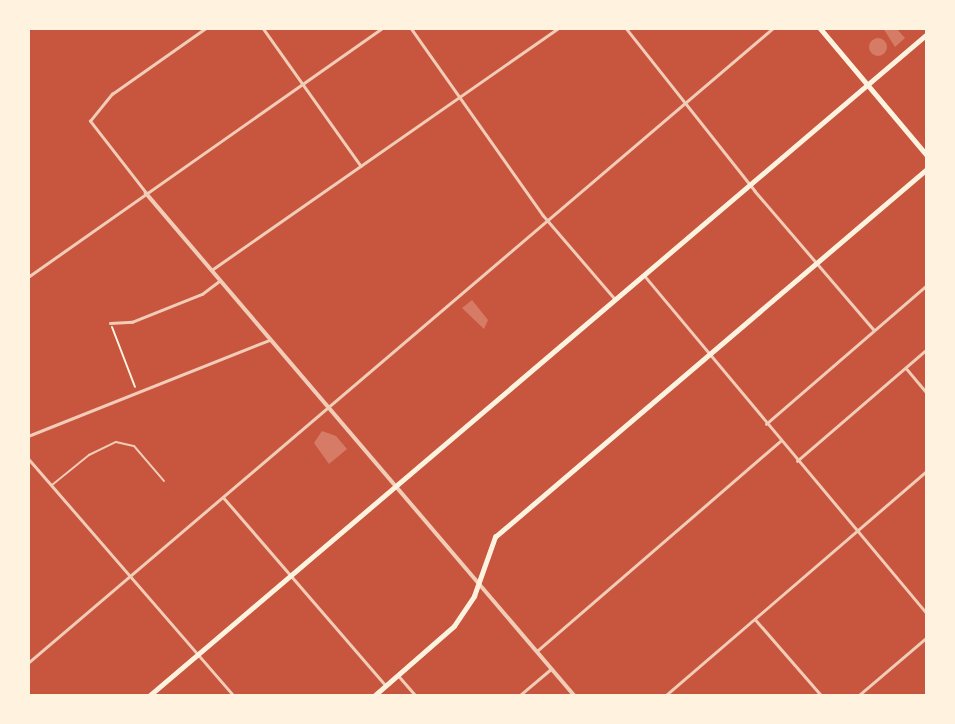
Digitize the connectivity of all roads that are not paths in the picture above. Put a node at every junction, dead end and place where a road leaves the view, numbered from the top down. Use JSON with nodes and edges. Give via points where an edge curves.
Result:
{"nodes":[{"id":1,"x":206,"y":28,"type":"edge"},
{"id":2,"x":263,"y":28,"type":"edge"},
{"id":3,"x":382,"y":28,"type":"edge"},
{"id":4,"x":411,"y":28,"type":"edge"},
{"id":5,"x":559,"y":28,"type":"edge"},
{"id":6,"x":626,"y":28,"type":"edge"},
{"id":7,"x":773,"y":28,"type":"edge"},
{"id":8,"x":820,"y":28,"type":"edge"},
{"id":9,"x":927,"y":34,"type":"edge"},
{"id":10,"x":303,"y":83,"type":"junction"},
{"id":11,"x":866,"y":85,"type":"junction"},
{"id":12,"x":459,"y":97,"type":"junction"},
{"id":13,"x":687,"y":101,"type":"junction"},
{"id":14,"x":927,"y":155,"type":"edge"},
{"id":15,"x":361,"y":166,"type":"junction"},
{"id":16,"x":927,"y":169,"type":"edge"},
{"id":17,"x":750,"y":183,"type":"junction"},
{"id":18,"x":146,"y":193,"type":"junction"},
{"id":19,"x":547,"y":220,"type":"junction"},
{"id":20,"x":817,"y":263,"type":"junction"},
{"id":21,"x":210,"y":271,"type":"junction"},
{"id":22,"x":643,"y":274,"type":"junction"},
{"id":23,"x":28,"y":277,"type":"edge"},
{"id":24,"x":219,"y":281,"type":"junction"},
{"id":25,"x":927,"y":285,"type":"edge"},
{"id":26,"x":615,"y":299,"type":"junction"},
{"id":27,"x":110,"y":323,"type":"road end"},
{"id":28,"x":874,"y":330,"type":"junction"},
{"id":29,"x":269,"y":340,"type":"junction"},
{"id":30,"x":927,"y":349,"type":"edge"},
{"id":31,"x":710,"y":354,"type":"junction"},
{"id":32,"x":906,"y":368,"type":"junction"},
{"id":33,"x":927,"y":393,"type":"edge"},
{"id":34,"x":328,"y":408,"type":"junction"},
{"id":35,"x":766,"y":424,"type":"junction"},
{"id":36,"x":28,"y":436,"type":"edge"},
{"id":37,"x":780,"y":441,"type":"junction"},
{"id":38,"x":28,"y":458,"type":"edge"},
{"id":39,"x":797,"y":461,"type":"junction"},
{"id":40,"x":927,"y":471,"type":"edge"},
{"id":41,"x":164,"y":481,"type":"dead end"},
{"id":42,"x":51,"y":486,"type":"junction"},
{"id":43,"x":394,"y":487,"type":"junction"},
{"id":44,"x":224,"y":498,"type":"junction"},
{"id":45,"x":856,"y":531,"type":"junction"},
{"id":46,"x":291,"y":575,"type":"junction"},
{"id":47,"x":130,"y":577,"type":"junction"},
{"id":48,"x":477,"y":582,"type":"junction"},
{"id":49,"x":927,"y":614,"type":"edge"},
{"id":50,"x":755,"y":619,"type":"junction"},
{"id":51,"x":927,"y":637,"type":"edge"},
{"id":52,"x":537,"y":651,"type":"junction"},
{"id":53,"x":199,"y":654,"type":"junction"},
{"id":54,"x":28,"y":663,"type":"edge"},
{"id":55,"x":551,"y":669,"type":"junction"},
{"id":56,"x":398,"y":675,"type":"junction"},
{"id":57,"x":386,"y":685,"type":"junction"},
{"id":58,"x":149,"y":696,"type":"edge"},
{"id":59,"x":234,"y":696,"type":"edge"},
{"id":60,"x":374,"y":696,"type":"edge"},
{"id":61,"x":416,"y":696,"type":"edge"},
{"id":62,"x":519,"y":696,"type":"edge"},
{"id":63,"x":575,"y":696,"type":"edge"},
{"id":64,"x":665,"y":696,"type":"edge"},
{"id":65,"x":822,"y":696,"type":"edge"},
{"id":66,"x":858,"y":696,"type":"edge"}],
"edges":[{"from":1,"to":18,"type":"street","via":[[112,94],[92,116],[92,128]]},
{"from":2,"to":10,"type":"street"},
{"from":3,"to":10,"type":"street"},
{"from":4,"to":12,"type":"street"},
{"from":5,"to":12,"type":"street"},
{"from":6,"to":13,"type":"street"},
{"from":7,"to":13,"type":"street"},
{"from":8,"to":11,"type":"main road"},
{"from":9,"to":11,"type":"main road"},
{"from":10,"to":15,"type":"street"},
{"from":10,"to":18,"type":"street"},
{"from":11,"to":14,"type":"main road"},
{"from":11,"to":17,"type":"main road"},
{"from":12,"to":15,"type":"street"},
{"from":12,"to":19,"type":"street"},
{"from":13,"to":17,"type":"street"},
{"from":13,"to":19,"type":"street"},
{"from":15,"to":21,"type":"street"},
{"from":16,"to":20,"type":"main road"},
{"from":17,"to":20,"type":"street"},
{"from":17,"to":22,"type":"main road"},
{"from":18,"to":21,"type":"street"},
{"from":18,"to":23,"type":"street"},
{"from":19,"to":26,"type":"street"},
{"from":19,"to":34,"type":"street"},
{"from":20,"to":28,"type":"street"},
{"from":20,"to":31,"type":"main road"},
{"from":21,"to":24,"type":"street"},
{"from":22,"to":26,"type":"main road"},
{"from":22,"to":31,"type":"street"},
{"from":24,"to":27,"type":"street","via":[[202,294],[132,321]]},
{"from":24,"to":29,"type":"street"},
{"from":25,"to":28,"type":"street"},
{"from":26,"to":43,"type":"main road"},
{"from":28,"to":35,"type":"street"},
{"from":29,"to":34,"type":"street"},
{"from":29,"to":36,"type":"street"},
{"from":30,"to":32,"type":"street"},
{"from":31,"to":35,"type":"street"},
{"from":31,"to":48,"type":"main road","via":[[495,537]]},
{"from":32,"to":33,"type":"street"},
{"from":32,"to":39,"type":"street"},
{"from":34,"to":43,"type":"street"},
{"from":34,"to":44,"type":"street"},
{"from":35,"to":37,"type":"street"},
{"from":37,"to":39,"type":"street"},
{"from":37,"to":52,"type":"street"},
{"from":38,"to":42,"type":"street"},
{"from":39,"to":45,"type":"street"},
{"from":40,"to":45,"type":"street"},
{"from":41,"to":42,"type":"lane","via":[[134,446],[116,442],[89,455]]},
{"from":42,"to":47,"type":"street"},
{"from":43,"to":46,"type":"main road"},
{"from":43,"to":48,"type":"street"},
{"from":44,"to":46,"type":"street"},
{"from":44,"to":47,"type":"street"},
{"from":45,"to":49,"type":"street"},
{"from":45,"to":50,"type":"street"},
{"from":46,"to":53,"type":"main road"},
{"from":46,"to":57,"type":"street"},
{"from":47,"to":53,"type":"street"},
{"from":47,"to":54,"type":"street"},
{"from":48,"to":52,"type":"street"},
{"from":48,"to":56,"type":"main road","via":[[468,608],[454,626]]},
{"from":50,"to":64,"type":"street"},
{"from":50,"to":65,"type":"street"},
{"from":51,"to":66,"type":"street"},
{"from":52,"to":55,"type":"street"},
{"from":53,"to":58,"type":"main road"},
{"from":53,"to":59,"type":"street"},
{"from":55,"to":62,"type":"street"},
{"from":55,"to":63,"type":"street"},
{"from":56,"to":57,"type":"main road"},
{"from":56,"to":61,"type":"street"},
{"from":57,"to":60,"type":"main road"}]}
